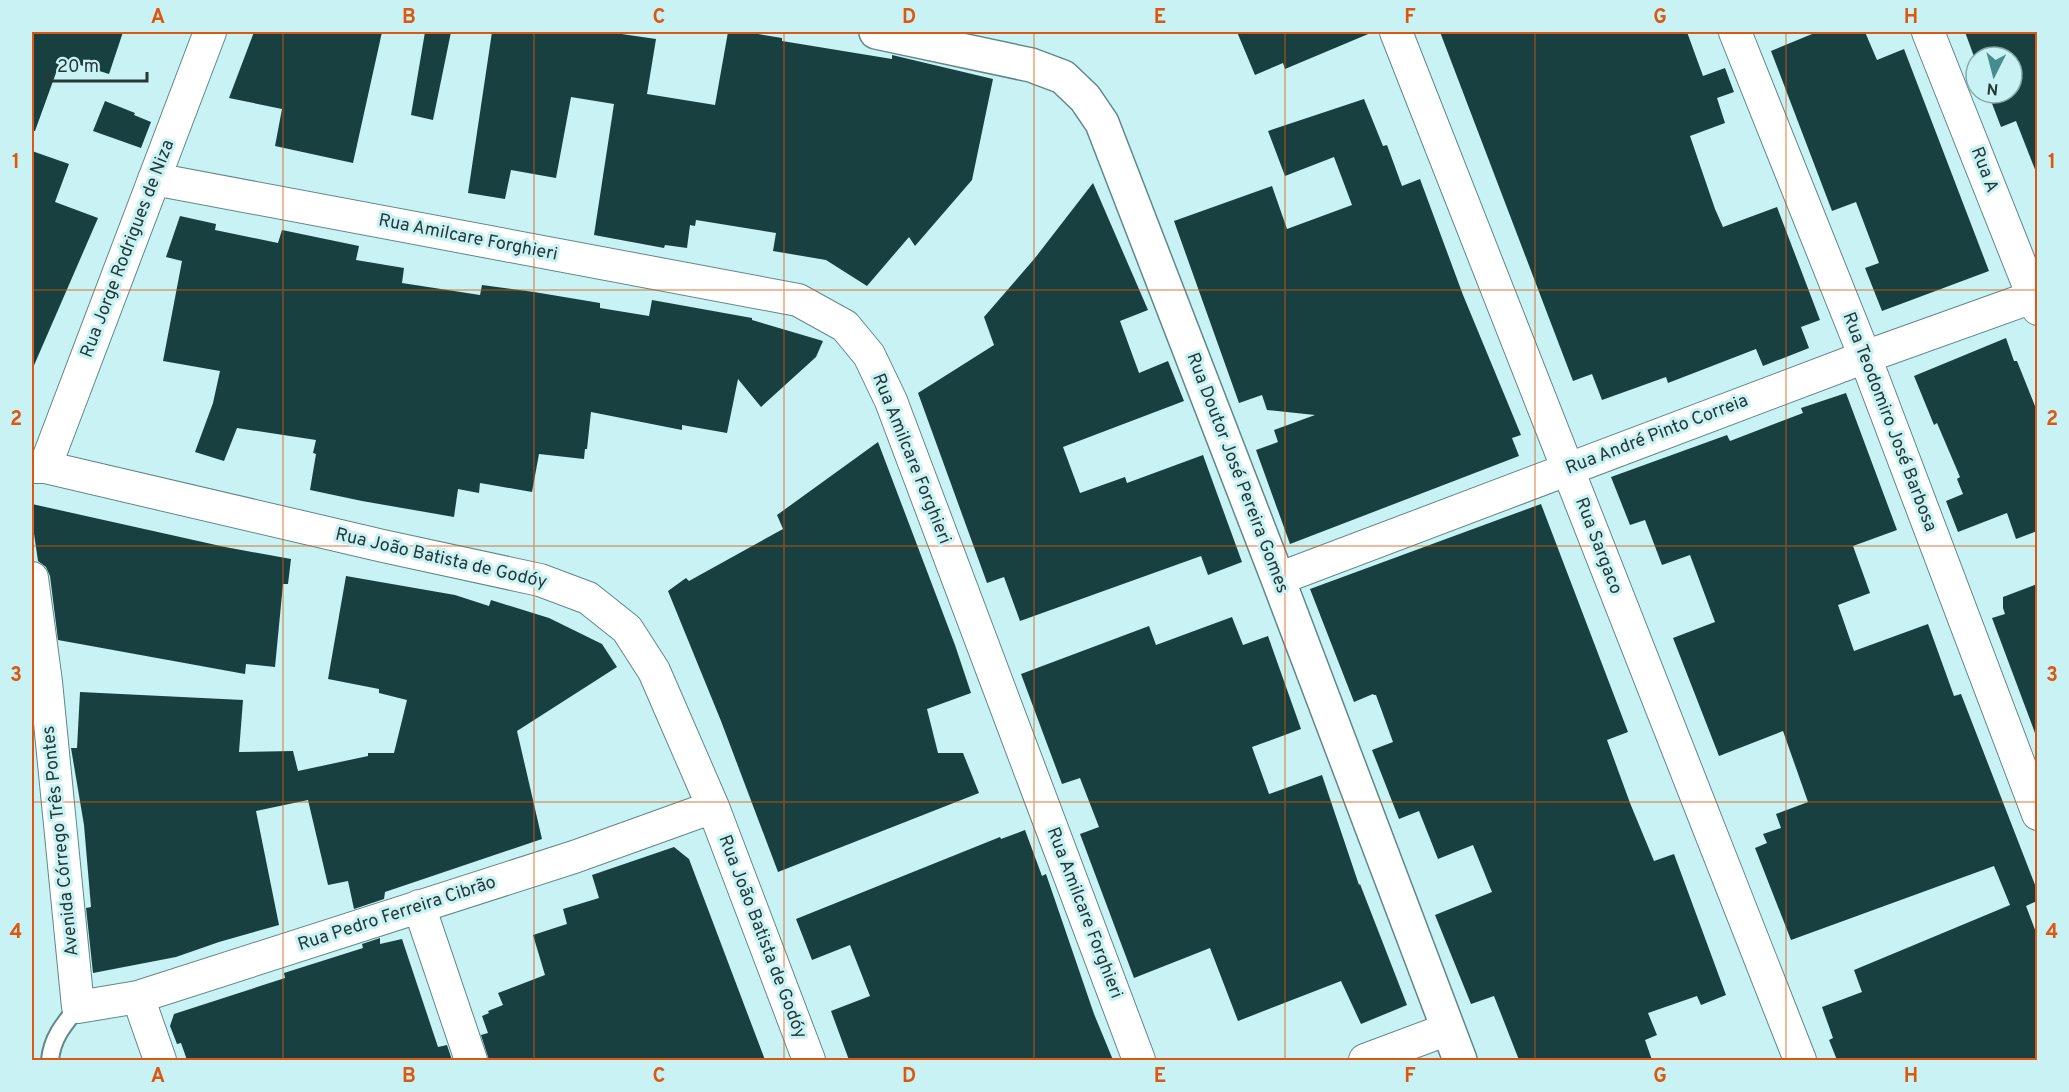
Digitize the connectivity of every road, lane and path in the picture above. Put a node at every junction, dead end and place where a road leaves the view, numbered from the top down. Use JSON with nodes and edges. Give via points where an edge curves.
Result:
{"nodes":[{"id":1,"x":210,"y":32,"type":"edge"},
{"id":2,"x":876,"y":32,"type":"edge"},
{"id":3,"x":1396,"y":32,"type":"edge"},
{"id":4,"x":1735,"y":32,"type":"edge"},
{"id":5,"x":1928,"y":32,"type":"edge"},
{"id":6,"x":154,"y":179,"type":"junction"},
{"id":7,"x":2036,"y":300,"type":"edge"},
{"id":8,"x":1864,"y":357,"type":"junction"},
{"id":9,"x":38,"y":467,"type":"edge"},
{"id":10,"x":1568,"y":469,"type":"junction"},
{"id":11,"x":32,"y":578,"type":"edge"},
{"id":12,"x":1278,"y":579,"type":"junction"},
{"id":13,"x":713,"y":807,"type":"junction"},
{"id":14,"x":2037,"y":814,"type":"edge"},
{"id":15,"x":419,"y":906,"type":"junction"},
{"id":16,"x":138,"y":997,"type":"junction"},
{"id":17,"x":78,"y":1007,"type":"junction"},
{"id":18,"x":1448,"y":1029,"type":"junction"},
{"id":19,"x":50,"y":1060,"type":"edge"},
{"id":20,"x":160,"y":1060,"type":"edge"},
{"id":21,"x":471,"y":1060,"type":"edge"},
{"id":22,"x":809,"y":1060,"type":"edge"},
{"id":23,"x":1139,"y":1060,"type":"edge"},
{"id":24,"x":1365,"y":1060,"type":"edge"},
{"id":25,"x":1460,"y":1060,"type":"edge"},
{"id":26,"x":1800,"y":1060,"type":"edge"}],
"edges":[{"from":1,"to":6,"type":"street","name":"Rua Jorge Rodrigues de Niza"},
{"from":2,"to":12,"type":"main road","name":"Rua Doutor José Pereira Gomes","via":[[1031,64],[1063,77],[1085,98],[1102,123]]},
{"from":3,"to":10,"type":"street","name":"Rua Sargaco"},
{"from":4,"to":8,"type":"street","name":"Rua Teodomiro José Barbosa"},
{"from":5,"to":7,"type":"street","name":"Rua A"},
{"from":6,"to":9,"type":"street","name":"Rua Jorge Rodrigues de Niza"},
{"from":6,"to":23,"type":"street","name":"Rua Amilcare Forghieri","via":[[798,300],[845,326],[869,356],[891,401]]},
{"from":7,"to":8,"type":"street","name":"Rua André Pinto Correia"},
{"from":8,"to":10,"type":"street","name":"Rua André Pinto Correia"},
{"from":8,"to":14,"type":"street","name":"Rua Teodomiro José Barbosa"},
{"from":9,"to":13,"type":"street","name":"Rua João Batista de Godóy","via":[[540,580],[588,598],[627,629],[654,670]]},
{"from":10,"to":12,"type":"street","name":"Rua André Pinto Correia"},
{"from":10,"to":26,"type":"street","name":"Rua Sargaco"},
{"from":11,"to":17,"type":"street","name":"Avenida Córrego Três Pontes"},
{"from":12,"to":18,"type":"main road","name":"Rua Doutor José Pereira Gomes"},
{"from":13,"to":15,"type":"street","name":"Rua Pedro Ferreira Cibrão","via":[[574,857]]},
{"from":13,"to":22,"type":"street","name":"Rua João Batista de Godóy"},
{"from":15,"to":16,"type":"street","name":"Rua Pedro Ferreira Cibrão"},
{"from":15,"to":21,"type":"street"},
{"from":16,"to":17,"type":"street","name":"Rua Pedro Ferreira Cibrão"},
{"from":16,"to":20,"type":"street"},
{"from":17,"to":19,"type":"lane","via":[[56,1036]]},
{"from":18,"to":24,"type":"street"},
{"from":18,"to":25,"type":"main road","name":"Rua Doutor José Pereira Gomes"}]}
